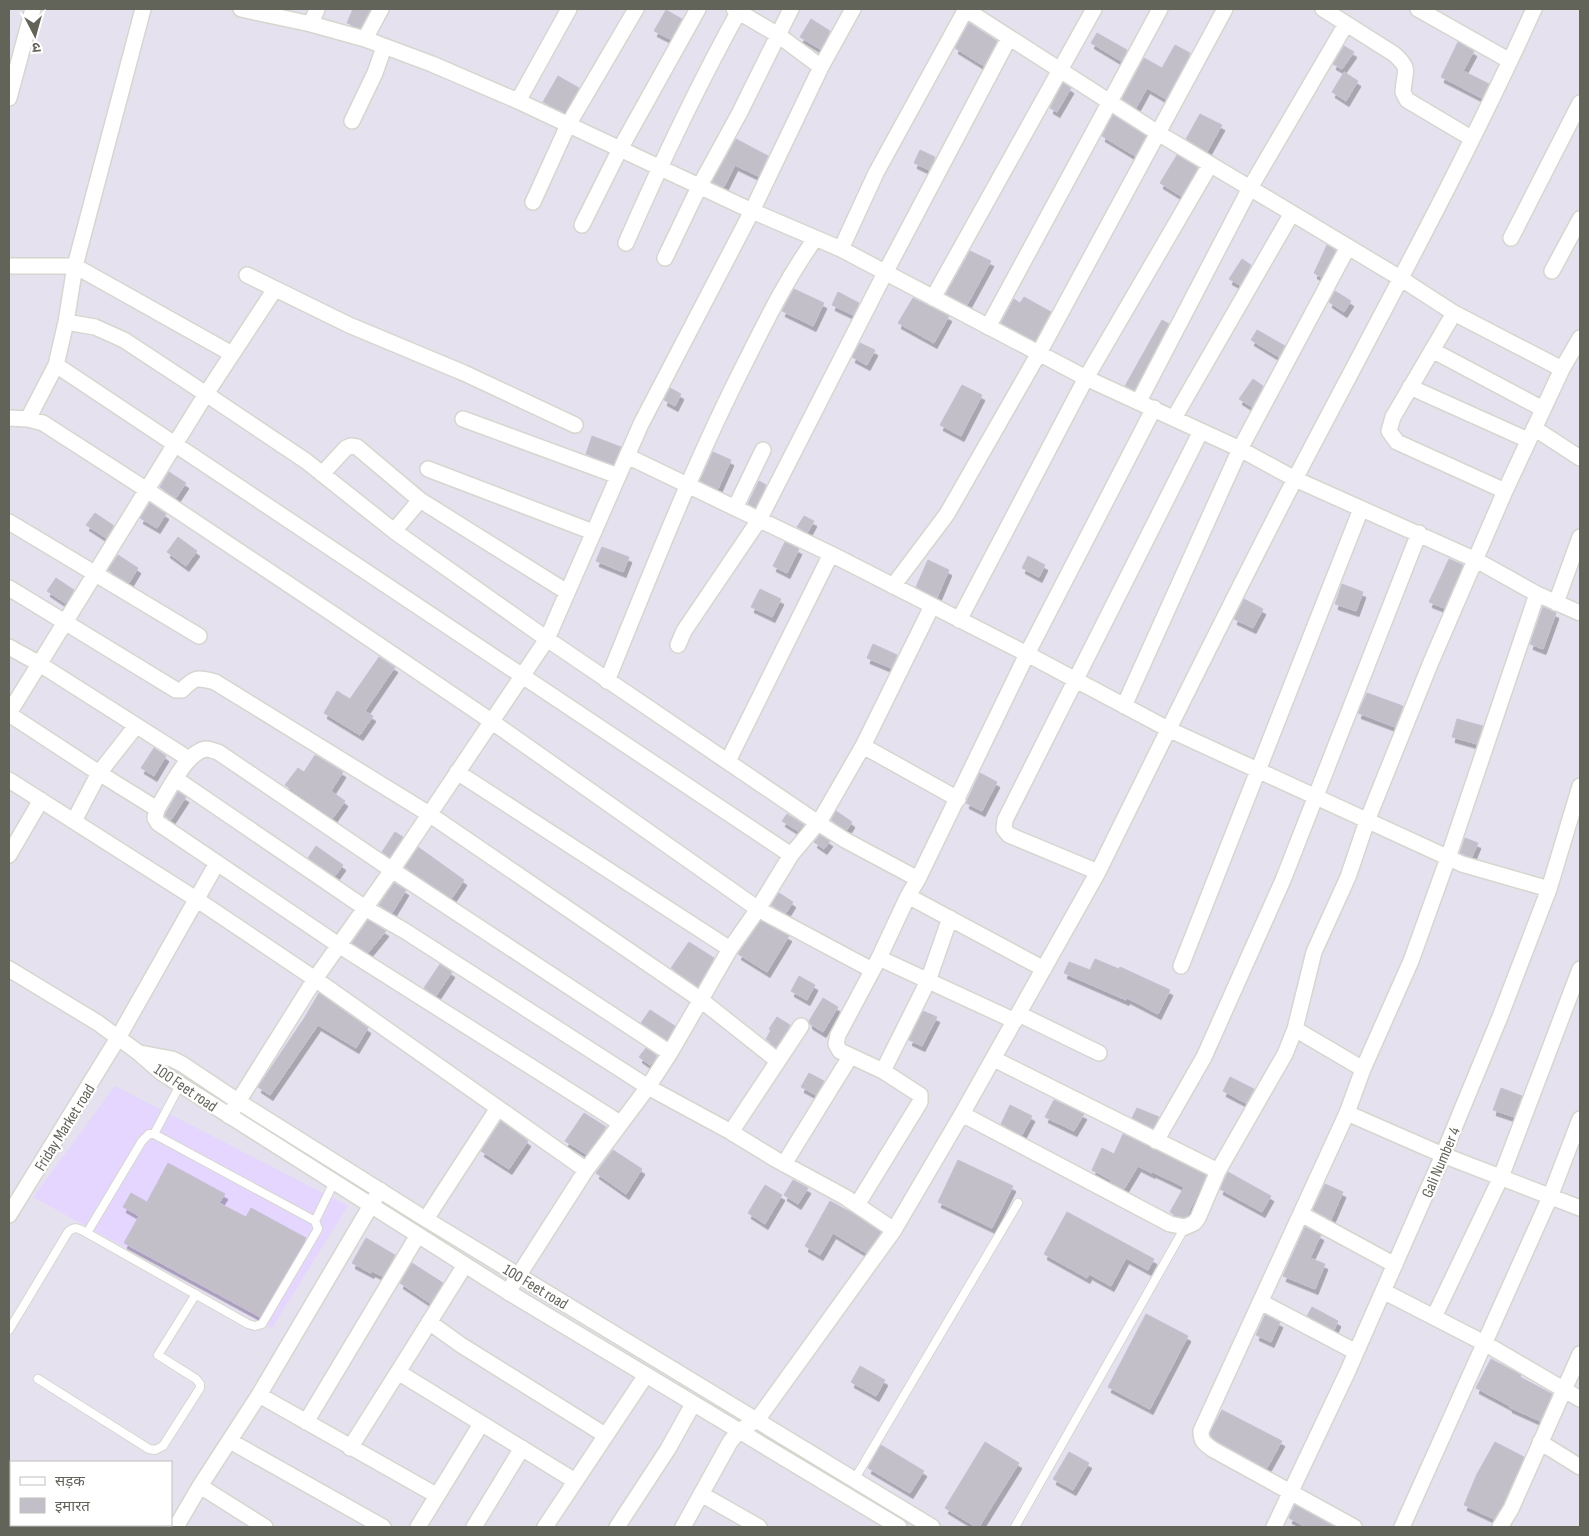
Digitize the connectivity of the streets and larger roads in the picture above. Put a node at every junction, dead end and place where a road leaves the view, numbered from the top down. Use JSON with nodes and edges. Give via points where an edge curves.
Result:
{"nodes":[{"id":1,"x":33,"y":9,"type":"edge"},
{"id":2,"x":143,"y":9,"type":"edge"},
{"id":3,"x":241,"y":9,"type":"edge"},
{"id":4,"x":317,"y":9,"type":"edge"},
{"id":5,"x":381,"y":9,"type":"edge"},
{"id":6,"x":569,"y":9,"type":"edge"},
{"id":7,"x":636,"y":9,"type":"edge"},
{"id":8,"x":698,"y":9,"type":"edge"},
{"id":9,"x":791,"y":9,"type":"edge"},
{"id":10,"x":853,"y":9,"type":"edge"},
{"id":11,"x":966,"y":9,"type":"edge"},
{"id":12,"x":1094,"y":9,"type":"edge"},
{"id":13,"x":1160,"y":9,"type":"edge"},
{"id":14,"x":1225,"y":9,"type":"edge"},
{"id":15,"x":1323,"y":9,"type":"edge"},
{"id":16,"x":1418,"y":9,"type":"edge"},
{"id":17,"x":1534,"y":9,"type":"edge"},
{"id":18,"x":738,"y":10,"type":"edge"},
{"id":19,"x":311,"y":24,"type":"junction"},
{"id":20,"x":1346,"y":24,"type":"junction"},
{"id":21,"x":778,"y":35,"type":"junction"},
{"id":22,"x":365,"y":39,"type":"junction"},
{"id":23,"x":1010,"y":39,"type":"junction"},
{"id":24,"x":384,"y":47,"type":"junction"},
{"id":25,"x":1510,"y":62,"type":"junction"},
{"id":26,"x":821,"y":67,"type":"junction"},
{"id":27,"x":1061,"y":71,"type":"junction"},
{"id":28,"x":9,"y":98,"type":"edge"},
{"id":29,"x":518,"y":101,"type":"junction"},
{"id":30,"x":1109,"y":102,"type":"junction"},
{"id":31,"x":1580,"y":104,"type":"edge"},
{"id":32,"x":352,"y":121,"type":"dead end"},
{"id":33,"x":568,"y":125,"type":"junction"},
{"id":34,"x":1158,"y":133,"type":"junction"},
{"id":35,"x":1472,"y":138,"type":"junction"},
{"id":36,"x":620,"y":149,"type":"junction"},
{"id":37,"x":1210,"y":165,"type":"junction"},
{"id":38,"x":660,"y":167,"type":"junction"},
{"id":39,"x":699,"y":187,"type":"junction"},
{"id":40,"x":1250,"y":188,"type":"junction"},
{"id":41,"x":533,"y":202,"type":"dead end"},
{"id":42,"x":752,"y":211,"type":"junction"},
{"id":43,"x":1292,"y":213,"type":"junction"},
{"id":44,"x":1580,"y":219,"type":"edge"},
{"id":45,"x":582,"y":225,"type":"dead end"},
{"id":46,"x":1511,"y":238,"type":"dead end"},
{"id":47,"x":815,"y":240,"type":"junction"},
{"id":48,"x":626,"y":243,"type":"dead end"},
{"id":49,"x":1348,"y":247,"type":"junction"},
{"id":50,"x":840,"y":249,"type":"junction"},
{"id":51,"x":665,"y":258,"type":"dead end"},
{"id":52,"x":9,"y":266,"type":"edge"},
{"id":53,"x":75,"y":266,"type":"junction"},
{"id":54,"x":1552,"y":271,"type":"dead end"},
{"id":55,"x":885,"y":273,"type":"junction"},
{"id":56,"x":247,"y":275,"type":"dead end"},
{"id":57,"x":1400,"y":278,"type":"junction"},
{"id":58,"x":275,"y":289,"type":"junction"},
{"id":59,"x":933,"y":298,"type":"junction"},
{"id":60,"x":1454,"y":313,"type":"junction"},
{"id":61,"x":66,"y":322,"type":"junction"},
{"id":62,"x":988,"y":327,"type":"junction"},
{"id":63,"x":1580,"y":338,"type":"edge"},
{"id":64,"x":1432,"y":350,"type":"junction"},
{"id":65,"x":1039,"y":353,"type":"junction"},
{"id":66,"x":232,"y":354,"type":"junction"},
{"id":67,"x":56,"y":365,"type":"junction"},
{"id":68,"x":1562,"y":369,"type":"junction"},
{"id":69,"x":1086,"y":378,"type":"junction"},
{"id":70,"x":1410,"y":387,"type":"junction"},
{"id":71,"x":206,"y":394,"type":"junction"},
{"id":72,"x":1139,"y":401,"type":"junction"},
{"id":73,"x":1154,"y":408,"type":"junction"},
{"id":74,"x":1544,"y":409,"type":"junction"},
{"id":75,"x":9,"y":418,"type":"edge"},
{"id":76,"x":1174,"y":418,"type":"junction"},
{"id":77,"x":28,"y":419,"type":"junction"},
{"id":78,"x":463,"y":419,"type":"dead end"},
{"id":79,"x":575,"y":425,"type":"dead end"},
{"id":80,"x":1201,"y":431,"type":"junction"},
{"id":81,"x":1531,"y":434,"type":"junction"},
{"id":82,"x":176,"y":444,"type":"junction"},
{"id":83,"x":1240,"y":449,"type":"junction"},
{"id":84,"x":763,"y":450,"type":"dead end"},
{"id":85,"x":627,"y":456,"type":"junction"},
{"id":86,"x":1580,"y":458,"type":"edge"},
{"id":87,"x":428,"y":469,"type":"dead end"},
{"id":88,"x":322,"y":474,"type":"junction"},
{"id":89,"x":618,"y":476,"type":"junction"},
{"id":90,"x":1295,"y":479,"type":"junction"},
{"id":91,"x":688,"y":484,"type":"junction"},
{"id":92,"x":147,"y":490,"type":"junction"},
{"id":93,"x":1504,"y":491,"type":"junction"},
{"id":94,"x":420,"y":500,"type":"junction"},
{"id":95,"x":735,"y":508,"type":"junction"},
{"id":96,"x":1360,"y":509,"type":"junction"},
{"id":97,"x":759,"y":520,"type":"junction"},
{"id":98,"x":9,"y":522,"type":"edge"},
{"id":99,"x":394,"y":531,"type":"junction"},
{"id":100,"x":593,"y":532,"type":"junction"},
{"id":101,"x":1419,"y":533,"type":"junction"},
{"id":102,"x":1580,"y":537,"type":"edge"},
{"id":103,"x":831,"y":554,"type":"junction"},
{"id":104,"x":1476,"y":560,"type":"junction"},
{"id":105,"x":94,"y":574,"type":"junction"},
{"id":106,"x":893,"y":586,"type":"junction"},
{"id":107,"x":9,"y":588,"type":"edge"},
{"id":108,"x":567,"y":592,"type":"junction"},
{"id":109,"x":1537,"y":594,"type":"junction"},
{"id":110,"x":1556,"y":603,"type":"junction"},
{"id":111,"x":932,"y":606,"type":"junction"},
{"id":112,"x":1580,"y":613,"type":"edge"},
{"id":113,"x":959,"y":620,"type":"junction"},
{"id":114,"x":64,"y":622,"type":"junction"},
{"id":115,"x":199,"y":636,"type":"dead end"},
{"id":116,"x":547,"y":639,"type":"junction"},
{"id":117,"x":678,"y":645,"type":"dead end"},
{"id":118,"x":9,"y":647,"type":"edge"},
{"id":119,"x":1027,"y":654,"type":"junction"},
{"id":120,"x":38,"y":663,"type":"junction"},
{"id":121,"x":521,"y":676,"type":"junction"},
{"id":122,"x":607,"y":680,"type":"junction"},
{"id":123,"x":1076,"y":681,"type":"junction"},
{"id":124,"x":1124,"y":706,"type":"junction"},
{"id":125,"x":9,"y":713,"type":"edge"},
{"id":126,"x":491,"y":721,"type":"junction"},
{"id":127,"x":136,"y":726,"type":"junction"},
{"id":128,"x":1168,"y":729,"type":"junction"},
{"id":129,"x":863,"y":746,"type":"junction"},
{"id":130,"x":189,"y":759,"type":"junction"},
{"id":131,"x":728,"y":761,"type":"junction"},
{"id":132,"x":1259,"y":771,"type":"junction"},
{"id":133,"x":457,"y":772,"type":"junction"},
{"id":134,"x":99,"y":773,"type":"junction"},
{"id":135,"x":176,"y":779,"type":"junction"},
{"id":136,"x":9,"y":780,"type":"edge"},
{"id":137,"x":1580,"y":786,"type":"edge"},
{"id":138,"x":1316,"y":797,"type":"junction"},
{"id":139,"x":958,"y":798,"type":"junction"},
{"id":140,"x":41,"y":800,"type":"junction"},
{"id":141,"x":158,"y":809,"type":"junction"},
{"id":142,"x":429,"y":814,"type":"junction"},
{"id":143,"x":1367,"y":821,"type":"junction"},
{"id":144,"x":74,"y":822,"type":"junction"},
{"id":145,"x":818,"y":823,"type":"junction"},
{"id":146,"x":9,"y":855,"type":"edge"},
{"id":147,"x":791,"y":855,"type":"junction"},
{"id":148,"x":1448,"y":858,"type":"junction"},
{"id":149,"x":217,"y":863,"type":"junction"},
{"id":150,"x":392,"y":870,"type":"junction"},
{"id":151,"x":1098,"y":872,"type":"junction"},
{"id":152,"x":918,"y":879,"type":"junction"},
{"id":153,"x":1549,"y":889,"type":"junction"},
{"id":154,"x":908,"y":896,"type":"junction"},
{"id":155,"x":196,"y":899,"type":"junction"},
{"id":156,"x":365,"y":908,"type":"junction"},
{"id":157,"x":758,"y":909,"type":"junction"},
{"id":158,"x":950,"y":918,"type":"junction"},
{"id":159,"x":340,"y":946,"type":"junction"},
{"id":160,"x":730,"y":949,"type":"junction"},
{"id":161,"x":876,"y":964,"type":"junction"},
{"id":162,"x":1181,"y":966,"type":"dead end"},
{"id":163,"x":1044,"y":968,"type":"junction"},
{"id":164,"x":9,"y":969,"type":"edge"},
{"id":165,"x":1580,"y":969,"type":"edge"},
{"id":166,"x":315,"y":980,"type":"junction"},
{"id":167,"x":928,"y":981,"type":"junction"},
{"id":168,"x":701,"y":1000,"type":"junction"},
{"id":169,"x":1017,"y":1017,"type":"junction"},
{"id":170,"x":801,"y":1026,"type":"dead end"},
{"id":171,"x":1295,"y":1029,"type":"junction"},
{"id":172,"x":118,"y":1038,"type":"junction"},
{"id":173,"x":139,"y":1053,"type":"junction"},
{"id":174,"x":670,"y":1053,"type":"junction"},
{"id":175,"x":1099,"y":1053,"type":"dead end"},
{"id":176,"x":850,"y":1057,"type":"junction"},
{"id":177,"x":994,"y":1059,"type":"junction"},
{"id":178,"x":778,"y":1061,"type":"junction"},
{"id":179,"x":1363,"y":1069,"type":"junction"},
{"id":180,"x":883,"y":1071,"type":"junction"},
{"id":181,"x":648,"y":1087,"type":"junction"},
{"id":182,"x":239,"y":1102,"type":"junction"},
{"id":183,"x":498,"y":1108,"type":"junction"},
{"id":184,"x":1346,"y":1113,"type":"junction"},
{"id":185,"x":962,"y":1114,"type":"junction"},
{"id":186,"x":229,"y":1116,"type":"junction"},
{"id":187,"x":1580,"y":1119,"type":"edge"},
{"id":188,"x":620,"y":1124,"type":"junction"},
{"id":189,"x":731,"y":1132,"type":"junction"},
{"id":190,"x":1156,"y":1141,"type":"junction"},
{"id":191,"x":1443,"y":1155,"type":"junction"},
{"id":192,"x":784,"y":1164,"type":"junction"},
{"id":193,"x":586,"y":1170,"type":"junction"},
{"id":194,"x":1218,"y":1171,"type":"junction"},
{"id":195,"x":1501,"y":1177,"type":"junction"},
{"id":196,"x":380,"y":1190,"type":"junction"},
{"id":197,"x":1550,"y":1197,"type":"junction"},
{"id":198,"x":371,"y":1205,"type":"junction"},
{"id":199,"x":857,"y":1205,"type":"junction"},
{"id":200,"x":1580,"y":1208,"type":"edge"},
{"id":201,"x":1301,"y":1214,"type":"junction"},
{"id":202,"x":9,"y":1215,"type":"edge"},
{"id":203,"x":426,"y":1219,"type":"junction"},
{"id":204,"x":894,"y":1230,"type":"junction"},
{"id":205,"x":418,"y":1235,"type":"junction"},
{"id":206,"x":465,"y":1265,"type":"junction"},
{"id":207,"x":1394,"y":1265,"type":"junction"},
{"id":208,"x":519,"y":1276,"type":"junction"},
{"id":209,"x":1383,"y":1291,"type":"junction"},
{"id":210,"x":508,"y":1292,"type":"junction"},
{"id":211,"x":1261,"y":1302,"type":"junction"},
{"id":212,"x":1434,"y":1317,"type":"junction"},
{"id":213,"x":429,"y":1322,"type":"junction"},
{"id":214,"x":1486,"y":1344,"type":"junction"},
{"id":215,"x":1356,"y":1352,"type":"junction"},
{"id":216,"x":1580,"y":1354,"type":"edge"},
{"id":217,"x":398,"y":1372,"type":"junction"},
{"id":218,"x":646,"y":1375,"type":"junction"},
{"id":219,"x":1565,"y":1390,"type":"junction"},
{"id":220,"x":260,"y":1395,"type":"junction"},
{"id":221,"x":1580,"y":1399,"type":"edge"},
{"id":222,"x":693,"y":1404,"type":"junction"},
{"id":223,"x":757,"y":1420,"type":"junction"},
{"id":224,"x":306,"y":1422,"type":"junction"},
{"id":225,"x":481,"y":1424,"type":"junction"},
{"id":226,"x":740,"y":1431,"type":"junction"},
{"id":227,"x":606,"y":1435,"type":"junction"},
{"id":228,"x":230,"y":1441,"type":"junction"},
{"id":229,"x":1540,"y":1442,"type":"junction"},
{"id":230,"x":350,"y":1448,"type":"junction"},
{"id":231,"x":522,"y":1448,"type":"junction"},
{"id":232,"x":1580,"y":1467,"type":"edge"},
{"id":233,"x":575,"y":1481,"type":"junction"},
{"id":234,"x":200,"y":1486,"type":"junction"},
{"id":235,"x":1291,"y":1492,"type":"junction"},
{"id":236,"x":701,"y":1494,"type":"junction"},
{"id":237,"x":436,"y":1496,"type":"junction"},
{"id":238,"x":246,"y":1522,"type":"edge"},
{"id":239,"x":176,"y":1527,"type":"edge"},
{"id":240,"x":265,"y":1527,"type":"edge"},
{"id":241,"x":383,"y":1527,"type":"edge"},
{"id":242,"x":418,"y":1527,"type":"edge"},
{"id":243,"x":474,"y":1527,"type":"edge"},
{"id":244,"x":545,"y":1527,"type":"edge"},
{"id":245,"x":617,"y":1527,"type":"edge"},
{"id":246,"x":683,"y":1527,"type":"edge"},
{"id":247,"x":760,"y":1527,"type":"edge"},
{"id":248,"x":899,"y":1527,"type":"edge"},
{"id":249,"x":932,"y":1527,"type":"edge"},
{"id":250,"x":1274,"y":1527,"type":"edge"},
{"id":251,"x":1354,"y":1527,"type":"edge"},
{"id":252,"x":1402,"y":1527,"type":"edge"},
{"id":253,"x":1500,"y":1527,"type":"edge"}],
"edges":[{"from":1,"to":28,"type":"street"},
{"from":2,"to":53,"type":"street"},
{"from":3,"to":19,"type":"street"},
{"from":4,"to":19,"type":"street"},
{"from":5,"to":22,"type":"street"},
{"from":6,"to":29,"type":"street"},
{"from":7,"to":33,"type":"street"},
{"from":8,"to":36,"type":"street"},
{"from":9,"to":21,"type":"street"},
{"from":10,"to":26,"type":"street"},
{"from":11,"to":23,"type":"street"},
{"from":11,"to":50,"type":"street","via":[[876,174]]},
{"from":12,"to":27,"type":"street"},
{"from":13,"to":30,"type":"street"},
{"from":14,"to":34,"type":"street"},
{"from":15,"to":20,"type":"street"},
{"from":16,"to":25,"type":"street"},
{"from":17,"to":25,"type":"street"},
{"from":18,"to":21,"type":"street"},
{"from":18,"to":38,"type":"street"},
{"from":19,"to":22,"type":"street"},
{"from":20,"to":35,"type":"street","via":[[1404,63],[1407,71],[1403,92],[1407,100]]},
{"from":20,"to":40,"type":"street"},
{"from":21,"to":26,"type":"street"},
{"from":21,"to":39,"type":"street"},
{"from":22,"to":24,"type":"street"},
{"from":23,"to":27,"type":"street"},
{"from":23,"to":55,"type":"street"},
{"from":24,"to":29,"type":"street"},
{"from":24,"to":32,"type":"street"},
{"from":25,"to":35,"type":"street"},
{"from":26,"to":42,"type":"street"},
{"from":27,"to":30,"type":"street"},
{"from":27,"to":59,"type":"street"},
{"from":29,"to":33,"type":"street"},
{"from":30,"to":34,"type":"street"},
{"from":30,"to":62,"type":"street"},
{"from":31,"to":46,"type":"street"},
{"from":33,"to":36,"type":"street"},
{"from":33,"to":41,"type":"street"},
{"from":34,"to":37,"type":"street"},
{"from":34,"to":65,"type":"street"},
{"from":35,"to":57,"type":"street"},
{"from":36,"to":38,"type":"street"},
{"from":36,"to":45,"type":"street"},
{"from":37,"to":40,"type":"street"},
{"from":37,"to":69,"type":"street"},
{"from":38,"to":39,"type":"street"},
{"from":38,"to":48,"type":"street"},
{"from":39,"to":42,"type":"street"},
{"from":39,"to":51,"type":"street"},
{"from":40,"to":43,"type":"street"},
{"from":40,"to":72,"type":"street"},
{"from":42,"to":47,"type":"street"},
{"from":42,"to":85,"type":"street"},
{"from":43,"to":49,"type":"street"},
{"from":43,"to":76,"type":"street"},
{"from":44,"to":54,"type":"street"},
{"from":47,"to":50,"type":"street"},
{"from":47,"to":91,"type":"street","via":[[770,312]]},
{"from":49,"to":57,"type":"street"},
{"from":49,"to":83,"type":"street"},
{"from":50,"to":55,"type":"street"},
{"from":52,"to":53,"type":"street"},
{"from":53,"to":61,"type":"street"},
{"from":53,"to":66,"type":"street"},
{"from":55,"to":59,"type":"street"},
{"from":55,"to":97,"type":"street"},
{"from":56,"to":58,"type":"street"},
{"from":57,"to":60,"type":"street"},
{"from":57,"to":90,"type":"street"},
{"from":58,"to":66,"type":"street"},
{"from":58,"to":79,"type":"street"},
{"from":59,"to":62,"type":"street"},
{"from":60,"to":64,"type":"street"},
{"from":60,"to":68,"type":"street"},
{"from":61,"to":67,"type":"street"},
{"from":61,"to":71,"type":"street","via":[[95,327],[124,340]]},
{"from":62,"to":65,"type":"street"},
{"from":63,"to":68,"type":"street"},
{"from":64,"to":70,"type":"street"},
{"from":64,"to":74,"type":"street"},
{"from":65,"to":69,"type":"street"},
{"from":65,"to":106,"type":"street","via":[[947,514]]},
{"from":66,"to":71,"type":"street"},
{"from":67,"to":77,"type":"street"},
{"from":67,"to":82,"type":"street"},
{"from":68,"to":74,"type":"street"},
{"from":69,"to":72,"type":"street"},
{"from":69,"to":113,"type":"street"},
{"from":70,"to":81,"type":"street"},
{"from":70,"to":93,"type":"street","via":[[1389,431],[1397,442]]},
{"from":71,"to":82,"type":"street"},
{"from":71,"to":88,"type":"street"},
{"from":72,"to":73,"type":"street"},
{"from":73,"to":76,"type":"street"},
{"from":73,"to":119,"type":"street"},
{"from":74,"to":81,"type":"street"},
{"from":75,"to":77,"type":"street"},
{"from":76,"to":80,"type":"street"},
{"from":77,"to":92,"type":"street","via":[[43,424]]},
{"from":78,"to":89,"type":"street"},
{"from":80,"to":83,"type":"street"},
{"from":80,"to":123,"type":"street"},
{"from":81,"to":86,"type":"street"},
{"from":81,"to":93,"type":"street"},
{"from":82,"to":92,"type":"street"},
{"from":82,"to":121,"type":"street"},
{"from":83,"to":90,"type":"street"},
{"from":83,"to":124,"type":"street"},
{"from":84,"to":95,"type":"street"},
{"from":85,"to":89,"type":"street"},
{"from":85,"to":91,"type":"street"},
{"from":87,"to":100,"type":"street"},
{"from":88,"to":94,"type":"street","via":[[346,448],[357,447]]},
{"from":88,"to":99,"type":"street"},
{"from":89,"to":100,"type":"street"},
{"from":90,"to":96,"type":"street"},
{"from":90,"to":128,"type":"street"},
{"from":91,"to":95,"type":"street"},
{"from":91,"to":122,"type":"street"},
{"from":92,"to":105,"type":"street"},
{"from":92,"to":126,"type":"street"},
{"from":93,"to":104,"type":"street"},
{"from":94,"to":99,"type":"street"},
{"from":94,"to":108,"type":"street"},
{"from":95,"to":97,"type":"street"},
{"from":96,"to":101,"type":"street"},
{"from":96,"to":132,"type":"street"},
{"from":97,"to":103,"type":"street"},
{"from":97,"to":117,"type":"street"},
{"from":98,"to":105,"type":"street"},
{"from":99,"to":116,"type":"street"},
{"from":100,"to":108,"type":"street"},
{"from":101,"to":104,"type":"street"},
{"from":101,"to":138,"type":"street"},
{"from":102,"to":110,"type":"street"},
{"from":103,"to":106,"type":"street"},
{"from":103,"to":131,"type":"street"},
{"from":104,"to":109,"type":"street"},
{"from":104,"to":143,"type":"street","via":[[1464,582]]},
{"from":105,"to":114,"type":"street"},
{"from":105,"to":115,"type":"street"},
{"from":106,"to":111,"type":"street"},
{"from":107,"to":114,"type":"street"},
{"from":108,"to":116,"type":"street"},
{"from":109,"to":110,"type":"street"},
{"from":109,"to":148,"type":"street"},
{"from":110,"to":112,"type":"street"},
{"from":111,"to":113,"type":"street"},
{"from":111,"to":129,"type":"street"},
{"from":113,"to":119,"type":"street"},
{"from":114,"to":120,"type":"street"},
{"from":114,"to":142,"type":"street","via":[[176,690],[182,690],[198,678],[215,682]]},
{"from":116,"to":121,"type":"street"},
{"from":116,"to":122,"type":"street"},
{"from":118,"to":120,"type":"street"},
{"from":119,"to":123,"type":"street"},
{"from":119,"to":139,"type":"street"},
{"from":120,"to":125,"type":"street"},
{"from":120,"to":127,"type":"street"},
{"from":121,"to":126,"type":"street"},
{"from":121,"to":147,"type":"street"},
{"from":122,"to":131,"type":"street"},
{"from":123,"to":124,"type":"street"},
{"from":123,"to":151,"type":"street","via":[[1005,820],[1004,829],[1009,835]]},
{"from":124,"to":128,"type":"street"},
{"from":125,"to":134,"type":"street"},
{"from":126,"to":133,"type":"street"},
{"from":126,"to":157,"type":"street"},
{"from":127,"to":130,"type":"street"},
{"from":127,"to":134,"type":"street"},
{"from":128,"to":132,"type":"street"},
{"from":128,"to":151,"type":"street"},
{"from":129,"to":139,"type":"street"},
{"from":129,"to":145,"type":"street"},
{"from":130,"to":135,"type":"street"},
{"from":130,"to":150,"type":"street","via":[[208,749],[218,752]]},
{"from":131,"to":145,"type":"street"},
{"from":132,"to":138,"type":"street"},
{"from":132,"to":162,"type":"street"},
{"from":133,"to":142,"type":"street"},
{"from":133,"to":160,"type":"street"},
{"from":134,"to":141,"type":"street"},
{"from":134,"to":144,"type":"street"},
{"from":135,"to":141,"type":"street"},
{"from":135,"to":156,"type":"street"},
{"from":136,"to":140,"type":"street"},
{"from":137,"to":153,"type":"street","name":"Gali Number 4"},
{"from":138,"to":143,"type":"street"},
{"from":138,"to":190,"type":"street","via":[[1283,880],[1204,1057]]},
{"from":139,"to":152,"type":"street"},
{"from":140,"to":144,"type":"street"},
{"from":140,"to":146,"type":"street"},
{"from":141,"to":149,"type":"street","via":[[154,818],[158,823]]},
{"from":142,"to":150,"type":"street"},
{"from":142,"to":168,"type":"street"},
{"from":143,"to":148,"type":"street"},
{"from":143,"to":171,"type":"street","via":[[1348,877],[1314,952]]},
{"from":144,"to":155,"type":"street"},
{"from":145,"to":147,"type":"street"},
{"from":145,"to":152,"type":"street"},
{"from":147,"to":157,"type":"street"},
{"from":148,"to":153,"type":"street"},
{"from":148,"to":179,"type":"street","via":[[1411,962]]},
{"from":149,"to":155,"type":"street","name":"Friday Market road"},
{"from":149,"to":159,"type":"street"},
{"from":150,"to":156,"type":"street"},
{"from":150,"to":174,"type":"street"},
{"from":151,"to":163,"type":"street"},
{"from":152,"to":154,"type":"street"},
{"from":153,"to":191,"type":"street","name":"Gali Number 4"},
{"from":154,"to":158,"type":"street"},
{"from":154,"to":161,"type":"street"},
{"from":155,"to":166,"type":"street"},
{"from":155,"to":172,"type":"street","name":"Friday Market road"},
{"from":156,"to":159,"type":"street"},
{"from":156,"to":181,"type":"street"},
{"from":157,"to":160,"type":"street"},
{"from":157,"to":161,"type":"street"},
{"from":158,"to":163,"type":"street"},
{"from":158,"to":167,"type":"street"},
{"from":159,"to":166,"type":"street"},
{"from":159,"to":188,"type":"street"},
{"from":160,"to":168,"type":"street"},
{"from":161,"to":167,"type":"street"},
{"from":161,"to":176,"type":"street","via":[[838,1035],[836,1044]]},
{"from":163,"to":169,"type":"street"},
{"from":164,"to":172,"type":"street","name":"100 Feet road"},
{"from":165,"to":195,"type":"street"},
{"from":166,"to":182,"type":"street"},
{"from":166,"to":183,"type":"street"},
{"from":167,"to":169,"type":"street"},
{"from":167,"to":180,"type":"street"},
{"from":168,"to":174,"type":"street"},
{"from":168,"to":178,"type":"street"},
{"from":169,"to":175,"type":"street"},
{"from":169,"to":177,"type":"street"},
{"from":170,"to":178,"type":"street"},
{"from":171,"to":179,"type":"street"},
{"from":171,"to":194,"type":"street","via":[[1276,1072]]},
{"from":172,"to":173,"type":"street","name":"100 Feet road"},
{"from":172,"to":202,"type":"street","name":"Friday Market road"},
{"from":173,"to":182,"type":"street","name":"100 Feet road","via":[[172,1059]]},
{"from":173,"to":186,"type":"street","name":"100 Feet road","via":[[162,1073]]},
{"from":174,"to":181,"type":"street"},
{"from":176,"to":180,"type":"street"},
{"from":176,"to":192,"type":"street"},
{"from":177,"to":185,"type":"street"},
{"from":177,"to":190,"type":"street"},
{"from":178,"to":189,"type":"street"},
{"from":179,"to":184,"type":"street"},
{"from":180,"to":199,"type":"street","via":[[920,1095],[920,1102]]},
{"from":181,"to":188,"type":"street"},
{"from":181,"to":189,"type":"street"},
{"from":182,"to":186,"type":"street"},
{"from":182,"to":196,"type":"street","name":"100 Feet road"},
{"from":183,"to":193,"type":"street"},
{"from":183,"to":203,"type":"street"},
{"from":184,"to":191,"type":"street"},
{"from":184,"to":201,"type":"street"},
{"from":185,"to":194,"type":"street","via":[[1170,1224],[1185,1227],[1194,1223]]},
{"from":185,"to":204,"type":"street"},
{"from":186,"to":198,"type":"street","name":"100 Feet road"},
{"from":187,"to":197,"type":"street"},
{"from":188,"to":193,"type":"street"},
{"from":189,"to":192,"type":"street"},
{"from":190,"to":194,"type":"street"},
{"from":191,"to":195,"type":"street"},
{"from":191,"to":207,"type":"street","name":"Gali Number 4"},
{"from":192,"to":199,"type":"street"},
{"from":193,"to":208,"type":"street"},
{"from":195,"to":197,"type":"street"},
{"from":195,"to":212,"type":"street"},
{"from":196,"to":198,"type":"street"},
{"from":196,"to":203,"type":"street","name":"100 Feet road"},
{"from":197,"to":200,"type":"street"},
{"from":197,"to":214,"type":"street"},
{"from":198,"to":205,"type":"street","name":"100 Feet road"},
{"from":198,"to":220,"type":"street"},
{"from":199,"to":204,"type":"street"},
{"from":201,"to":207,"type":"street"},
{"from":201,"to":211,"type":"street"},
{"from":203,"to":208,"type":"street","name":"100 Feet road"},
{"from":204,"to":223,"type":"street"},
{"from":205,"to":206,"type":"street","name":"100 Feet road"},
{"from":205,"to":224,"type":"street"},
{"from":206,"to":210,"type":"street","name":"100 Feet road"},
{"from":206,"to":213,"type":"street"},
{"from":207,"to":209,"type":"street","name":"Gali Number 4"},
{"from":208,"to":210,"type":"street"},
{"from":208,"to":223,"type":"street","name":"100 Feet road"},
{"from":209,"to":212,"type":"street"},
{"from":209,"to":215,"type":"street","name":"Gali Number 4"},
{"from":210,"to":218,"type":"street","name":"100 Feet road"},
{"from":211,"to":215,"type":"street"},
{"from":211,"to":235,"type":"street","via":[[1201,1438],[1212,1449]]},
{"from":212,"to":214,"type":"street"},
{"from":213,"to":217,"type":"street"},
{"from":213,"to":227,"type":"street"},
{"from":214,"to":219,"type":"street"},
{"from":214,"to":252,"type":"street"},
{"from":215,"to":235,"type":"street","name":"Gali Number 4"},
{"from":216,"to":219,"type":"street"},
{"from":217,"to":225,"type":"street"},
{"from":217,"to":230,"type":"street"},
{"from":218,"to":222,"type":"street","name":"100 Feet road"},
{"from":218,"to":227,"type":"street"},
{"from":219,"to":221,"type":"street"},
{"from":219,"to":229,"type":"street"},
{"from":220,"to":224,"type":"street"},
{"from":220,"to":228,"type":"street"},
{"from":222,"to":226,"type":"street","name":"100 Feet road"},
{"from":222,"to":245,"type":"street"},
{"from":223,"to":226,"type":"street"},
{"from":223,"to":249,"type":"street","name":"100 Feet road"},
{"from":224,"to":230,"type":"street"},
{"from":225,"to":231,"type":"street"},
{"from":225,"to":237,"type":"street"},
{"from":226,"to":236,"type":"street","via":[[730,1442]]},
{"from":226,"to":248,"type":"street","name":"100 Feet road"},
{"from":227,"to":233,"type":"street"},
{"from":228,"to":234,"type":"street"},
{"from":228,"to":241,"type":"street"},
{"from":229,"to":232,"type":"street"},
{"from":229,"to":253,"type":"street","via":[[1511,1510]]},
{"from":230,"to":237,"type":"street"},
{"from":231,"to":233,"type":"street"},
{"from":231,"to":243,"type":"street"},
{"from":233,"to":244,"type":"street"},
{"from":234,"to":238,"type":"street"},
{"from":234,"to":239,"type":"street"},
{"from":235,"to":250,"type":"street","name":"Gali Number 4"},
{"from":235,"to":251,"type":"street"},
{"from":236,"to":246,"type":"street"},
{"from":236,"to":247,"type":"street"},
{"from":237,"to":242,"type":"street"},
{"from":238,"to":240,"type":"street"}]}
